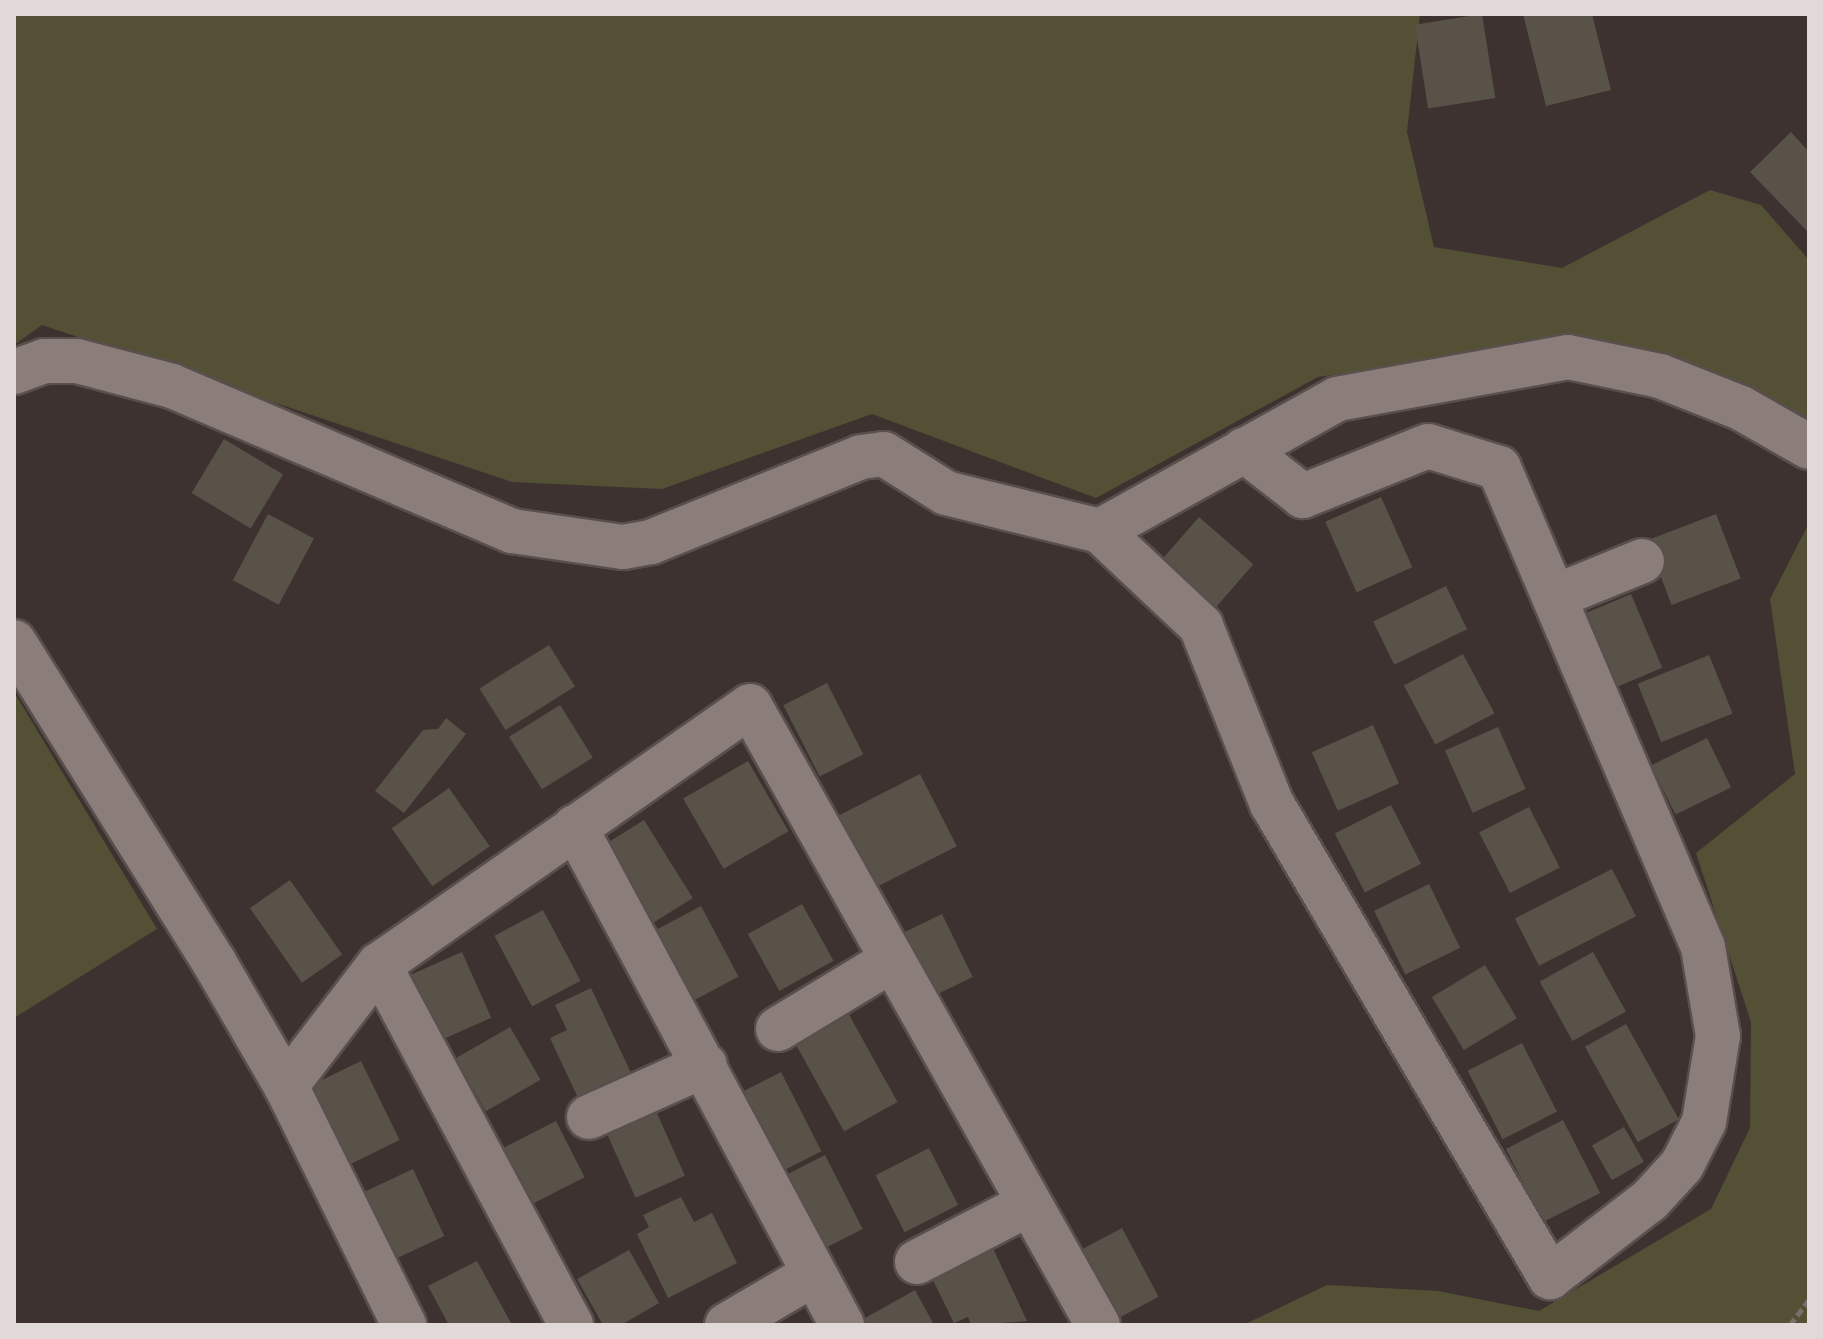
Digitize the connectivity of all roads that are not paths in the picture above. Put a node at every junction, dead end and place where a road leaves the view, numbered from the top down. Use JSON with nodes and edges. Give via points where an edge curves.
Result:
{"nodes":[{"id":1,"x":14,"y":372,"type":"edge"},
{"id":2,"x":1809,"y":447,"type":"edge"},
{"id":3,"x":1244,"y":450,"type":"junction"},
{"id":4,"x":1100,"y":531,"type":"junction"},
{"id":5,"x":1642,"y":561,"type":"dead end"},
{"id":6,"x":1554,"y":597,"type":"junction"},
{"id":7,"x":14,"y":642,"type":"edge"},
{"id":8,"x":575,"y":827,"type":"junction"},
{"id":9,"x":892,"y":960,"type":"junction"},
{"id":10,"x":379,"y":965,"type":"junction"},
{"id":11,"x":778,"y":1029,"type":"dead end"},
{"id":12,"x":705,"y":1065,"type":"junction"},
{"id":13,"x":286,"y":1086,"type":"junction"},
{"id":14,"x":589,"y":1117,"type":"dead end"},
{"id":15,"x":1029,"y":1204,"type":"junction"},
{"id":16,"x":917,"y":1262,"type":"dead end"},
{"id":17,"x":814,"y":1274,"type":"junction"},
{"id":18,"x":404,"y":1325,"type":"edge"},
{"id":19,"x":571,"y":1325,"type":"edge"},
{"id":20,"x":727,"y":1325,"type":"edge"},
{"id":21,"x":842,"y":1325,"type":"edge"},
{"id":22,"x":1098,"y":1325,"type":"edge"}],
"edges":[{"from":1,"to":4,"type":"street","via":[[44,361],[77,361],[172,386],[512,531],[553,540],[623,547],[651,542],[861,457],[884,454],[946,493]]},
{"from":2,"to":3,"type":"street","via":[[1741,408],[1660,376],[1568,357],[1337,399]]},
{"from":3,"to":4,"type":"street"},
{"from":3,"to":6,"type":"street","via":[[1303,496],[1428,446],[1499,468]]},
{"from":4,"to":6,"type":"street","via":[[1201,626],[1272,804],[1550,1277],[1650,1200],[1682,1165],[1704,1122],[1718,1036],[1703,947]]},
{"from":5,"to":6,"type":"street"},
{"from":7,"to":13,"type":"street"},
{"from":8,"to":9,"type":"street","via":[[750,706]]},
{"from":8,"to":10,"type":"street"},
{"from":8,"to":12,"type":"street"},
{"from":9,"to":11,"type":"street"},
{"from":9,"to":15,"type":"street"},
{"from":10,"to":13,"type":"street"},
{"from":10,"to":19,"type":"street"},
{"from":12,"to":14,"type":"street"},
{"from":12,"to":17,"type":"street"},
{"from":13,"to":18,"type":"street"},
{"from":15,"to":16,"type":"street"},
{"from":15,"to":22,"type":"street"},
{"from":17,"to":20,"type":"street"},
{"from":17,"to":21,"type":"street"}]}
